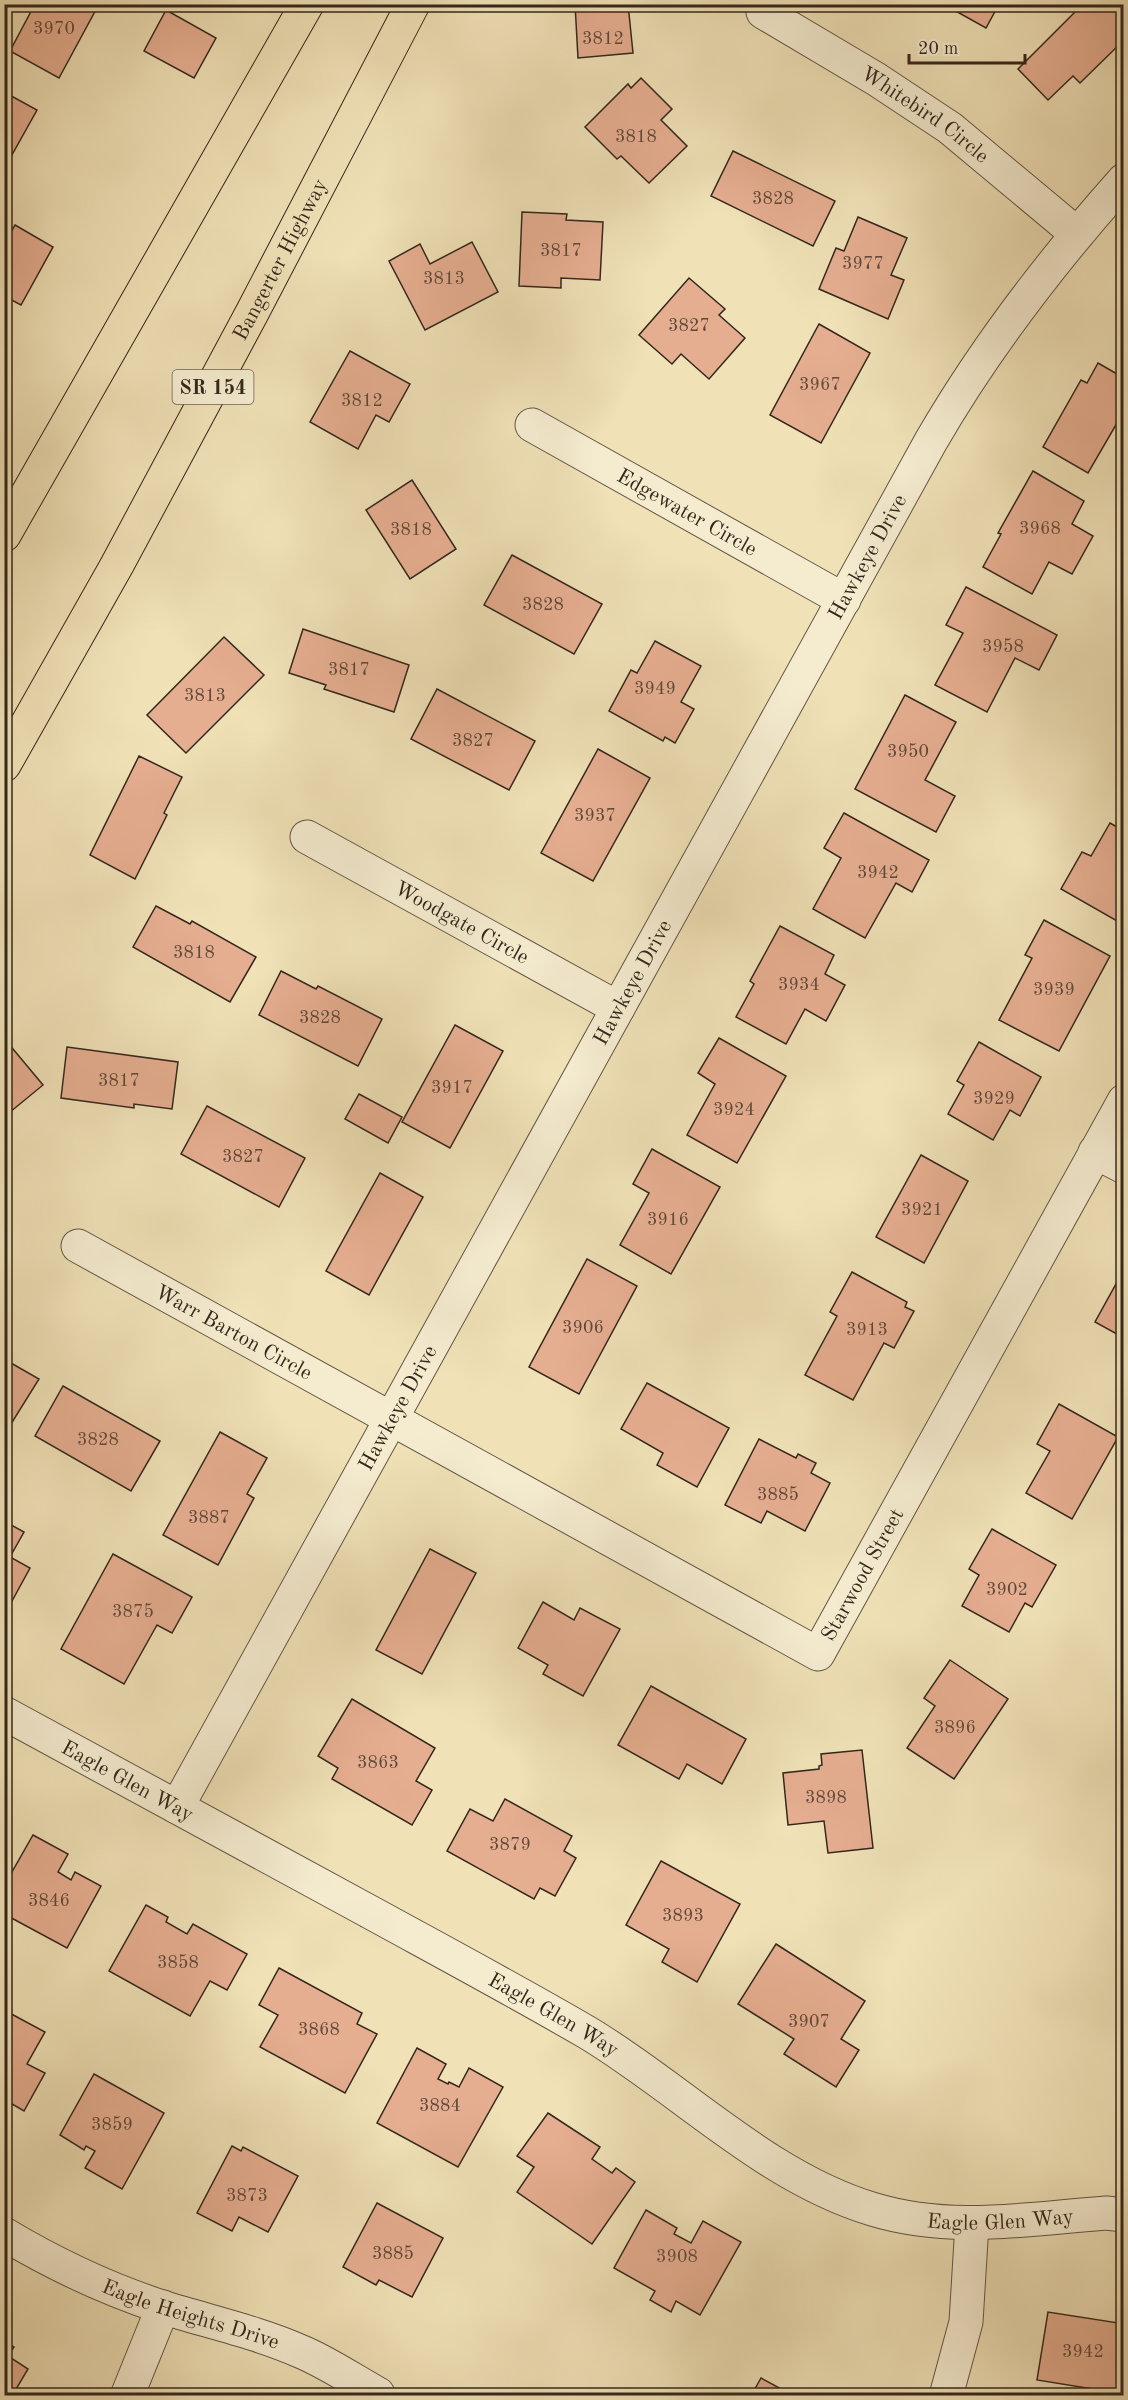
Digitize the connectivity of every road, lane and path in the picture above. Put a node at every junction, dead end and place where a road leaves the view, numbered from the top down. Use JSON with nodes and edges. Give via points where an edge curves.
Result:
{"nodes":[{"id":1,"x":307,"y":4,"type":"edge"},
{"id":2,"x":763,"y":12,"type":"dead end"},
{"id":3,"x":403,"y":13,"type":"edge"},
{"id":4,"x":1124,"y":180,"type":"edge"},
{"id":5,"x":1077,"y":234,"type":"junction"},
{"id":6,"x":532,"y":425,"type":"dead end"},
{"id":7,"x":4,"y":535,"type":"edge"},
{"id":8,"x":844,"y":600,"type":"junction"},
{"id":9,"x":4,"y":765,"type":"edge"},
{"id":10,"x":307,"y":837,"type":"dead end"},
{"id":11,"x":618,"y":1008,"type":"junction"},
{"id":12,"x":1124,"y":1101,"type":"edge"},
{"id":13,"x":1095,"y":1152,"type":"junction"},
{"id":14,"x":1124,"y":1167,"type":"edge"},
{"id":15,"x":78,"y":1246,"type":"dead end"},
{"id":16,"x":391,"y":1420,"type":"junction"},
{"id":17,"x":4,"y":1713,"type":"edge"},
{"id":18,"x":177,"y":1807,"type":"junction"},
{"id":19,"x":1124,"y":2215,"type":"edge"},
{"id":20,"x":972,"y":2224,"type":"junction"},
{"id":21,"x":4,"y":2234,"type":"edge"},
{"id":22,"x":163,"y":2307,"type":"junction"},
{"id":23,"x":378,"y":2394,"type":"edge"},
{"id":24,"x":127,"y":2396,"type":"edge"},
{"id":25,"x":946,"y":2396,"type":"edge"}],
"edges":[{"from":1,"to":7,"type":"highway"},
{"from":2,"to":5,"type":"street","name":"Whitebird Circle","via":[[950,128]]},
{"from":3,"to":9,"type":"highway","name":"Bangerter Highway","number":"SR 154","via":[[253,311]]},
{"from":4,"to":5,"type":"street","name":"Hawkeye Drive"},
{"from":5,"to":8,"type":"street","name":"Hawkeye Drive","via":[[1010,318],[954,400]]},
{"from":6,"to":8,"type":"street","name":"Edgewater Circle"},
{"from":8,"to":11,"type":"street","name":"Hawkeye Drive"},
{"from":10,"to":11,"type":"street","name":"Woodgate Circle"},
{"from":11,"to":16,"type":"street","name":"Hawkeye Drive"},
{"from":12,"to":13,"type":"street","name":"Starwood Street"},
{"from":13,"to":14,"type":"street"},
{"from":13,"to":16,"type":"street","name":"Starwood Street","via":[[818,1653]]},
{"from":15,"to":16,"type":"street","name":"Warr Barton Circle"},
{"from":16,"to":18,"type":"street","name":"Hawkeye Drive"},
{"from":17,"to":18,"type":"street","name":"Eagle Glen Way"},
{"from":18,"to":20,"type":"street","name":"Eagle Glen Way","via":[[591,2035],[746,2143],[810,2181],[843,2198],[895,2216]]},
{"from":19,"to":20,"type":"street","name":"Eagle Glen Way","via":[[1106,2213]]},
{"from":20,"to":25,"type":"street","via":[[966,2322]]},
{"from":21,"to":22,"type":"street","name":"Eagle Heights Drive","via":[[104,2286]]},
{"from":22,"to":23,"type":"street","name":"Eagle Heights Drive","via":[[288,2346]]},
{"from":22,"to":24,"type":"street"}]}
